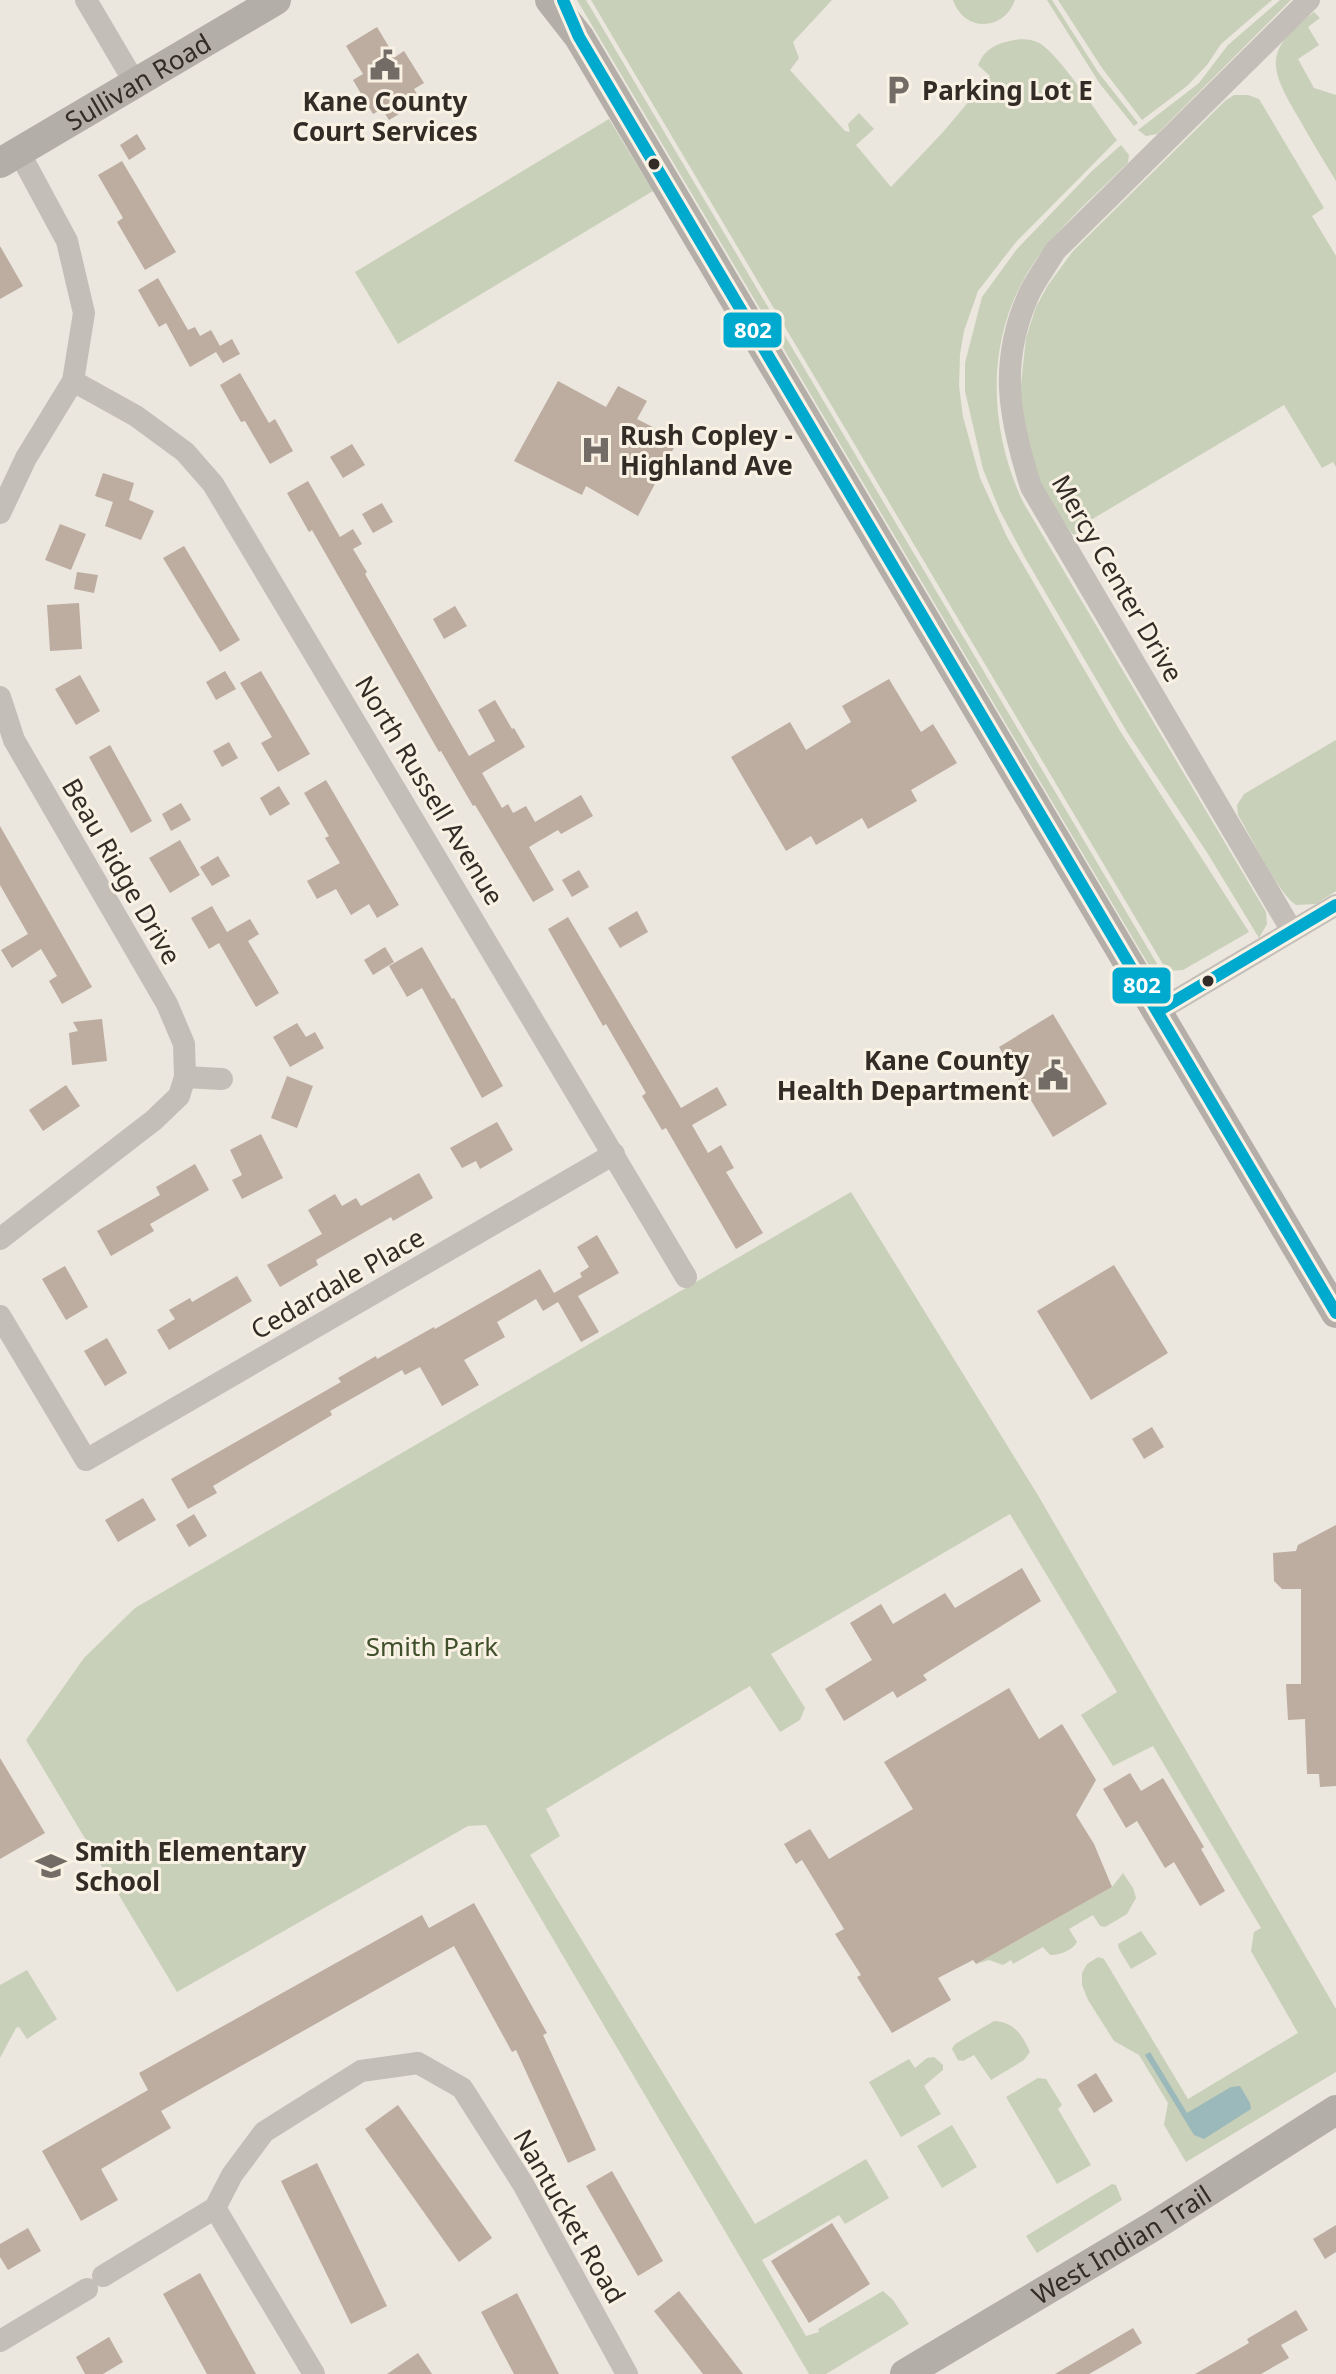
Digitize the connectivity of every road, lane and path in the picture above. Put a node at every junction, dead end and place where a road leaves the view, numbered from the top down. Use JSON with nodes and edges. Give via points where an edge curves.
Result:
{"nodes":[{"id":1,"x":86,"y":0,"type":"edge"},
{"id":2,"x":276,"y":0,"type":"edge"},
{"id":3,"x":550,"y":0,"type":"edge"},
{"id":4,"x":563,"y":0,"type":"edge"},
{"id":5,"x":1309,"y":0,"type":"edge"},
{"id":6,"x":579,"y":37,"type":"junction"},
{"id":7,"x":135,"y":83,"type":"junction"},
{"id":8,"x":9,"y":157,"type":"edge"},
{"id":9,"x":73,"y":381,"type":"junction"},
{"id":10,"x":0,"y":513,"type":"edge"},
{"id":11,"x":0,"y":697,"type":"edge"},
{"id":12,"x":1336,"y":905,"type":"edge"},
{"id":13,"x":1292,"y":931,"type":"junction"},
{"id":14,"x":1158,"y":1011,"type":"junction"},
{"id":15,"x":185,"y":1077,"type":"junction"},
{"id":16,"x":222,"y":1079,"type":"dead end"},
{"id":17,"x":614,"y":1154,"type":"junction"},
{"id":18,"x":0,"y":1239,"type":"edge"},
{"id":19,"x":686,"y":1277,"type":"dead end"},
{"id":20,"x":1336,"y":1313,"type":"edge"},
{"id":21,"x":0,"y":1316,"type":"edge"},
{"id":22,"x":1336,"y":2110,"type":"edge"},
{"id":23,"x":215,"y":2208,"type":"junction"},
{"id":24,"x":0,"y":2341,"type":"edge"},
{"id":25,"x":314,"y":2374,"type":"edge"},
{"id":26,"x":627,"y":2374,"type":"edge"},
{"id":27,"x":905,"y":2374,"type":"edge"}],
"edges":[{"from":1,"to":7,"type":"street"},
{"from":2,"to":7,"type":"street","name":"Sullivan Road"},
{"from":3,"to":6,"type":"street"},
{"from":4,"to":6,"type":"street"},
{"from":5,"to":13,"type":"street","name":"Mercy Center Drive","via":[[1055,251],[1029,294],[1008,384],[1011,420],[1031,487]]},
{"from":6,"to":14,"type":"street"},
{"from":7,"to":8,"type":"street","name":"Sullivan Road"},
{"from":8,"to":9,"type":"street","via":[[67,241],[84,313]]},
{"from":9,"to":10,"type":"street"},
{"from":9,"to":17,"type":"street","name":"North Russell Avenue","via":[[136,416],[185,452],[213,484]]},
{"from":11,"to":15,"type":"street","name":"Beau Ridge Drive","via":[[14,740],[167,1004],[184,1044]]},
{"from":12,"to":13,"type":"street"},
{"from":13,"to":14,"type":"street"},
{"from":14,"to":20,"type":"street"},
{"from":15,"to":16,"type":"street"},
{"from":15,"to":18,"type":"street","via":[[179,1096],[154,1120]]},
{"from":17,"to":19,"type":"street","name":"North Russell Avenue"},
{"from":17,"to":21,"type":"street","name":"Cedardale Place","via":[[86,1460]]},
{"from":22,"to":27,"type":"street","name":"West Indian Trail"},
{"from":23,"to":24,"type":"street"},
{"from":23,"to":25,"type":"street"},
{"from":23,"to":26,"type":"street","name":"Nantucket Road","via":[[264,2132],[361,2071],[418,2063],[462,2088],[523,2184]]}]}
